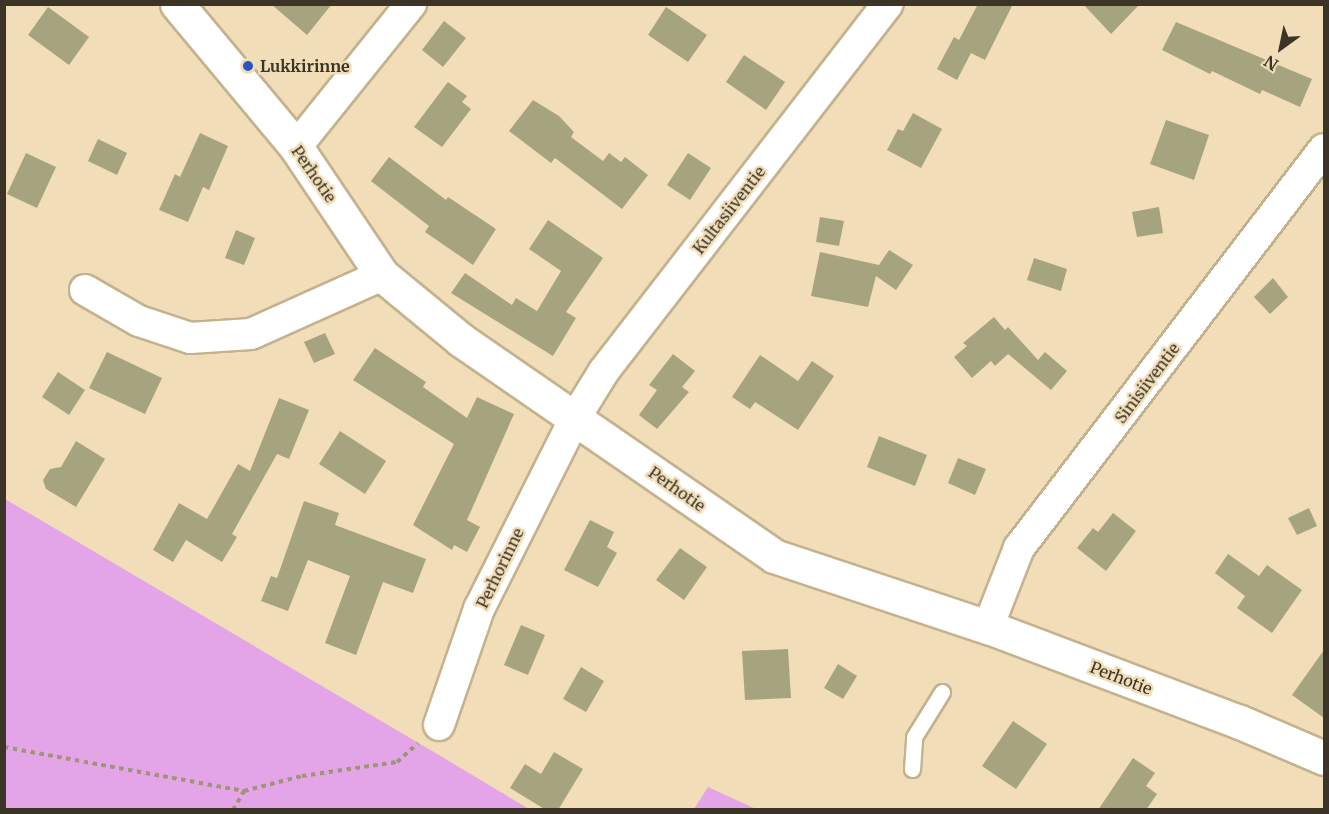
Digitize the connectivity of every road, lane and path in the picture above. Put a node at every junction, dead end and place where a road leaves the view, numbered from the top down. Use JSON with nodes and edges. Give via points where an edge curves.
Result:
{"nodes":[{"id":1,"x":177,"y":4,"type":"edge"},
{"id":2,"x":411,"y":4,"type":"edge"},
{"id":3,"x":888,"y":4,"type":"edge"},
{"id":4,"x":297,"y":147,"type":"junction"},
{"id":5,"x":1324,"y":149,"type":"edge"},
{"id":6,"x":382,"y":275,"type":"junction"},
{"id":7,"x":85,"y":290,"type":"dead end"},
{"id":8,"x":575,"y":418,"type":"junction"},
{"id":9,"x":988,"y":627,"type":"junction"},
{"id":10,"x":942,"y":692,"type":"dead end"},
{"id":11,"x":439,"y":724,"type":"joint"},
{"id":12,"x":4,"y":747,"type":"edge"},
{"id":13,"x":1324,"y":758,"type":"edge"},
{"id":14,"x":912,"y":769,"type":"dead end"},
{"id":15,"x":244,"y":791,"type":"junction"},
{"id":16,"x":234,"y":810,"type":"edge"}],
"edges":[{"from":1,"to":4,"type":"street","name":"Perhotie"},
{"from":2,"to":4,"type":"street"},
{"from":3,"to":8,"type":"street","name":"Kultasiiventie","via":[[604,371]]},
{"from":4,"to":6,"type":"street","name":"Perhotie"},
{"from":5,"to":9,"type":"street","name":"Sinisiiventie","via":[[1019,548]]},
{"from":6,"to":7,"type":"street","via":[[251,333],[190,338],[139,321]]},
{"from":6,"to":8,"type":"street","name":"Perhotie","via":[[461,340]]},
{"from":8,"to":9,"type":"street","name":"Perhotie","via":[[774,556]]},
{"from":8,"to":11,"type":"street","name":"Perhorinne","via":[[479,609]]},
{"from":9,"to":13,"type":"street","name":"Perhotie","via":[[1240,722]]},
{"from":10,"to":14,"type":"lane","via":[[914,737]]},
{"from":11,"to":15,"type":"path","via":[[397,762],[302,776]]},
{"from":12,"to":15,"type":"path"},
{"from":15,"to":16,"type":"path"}]}
